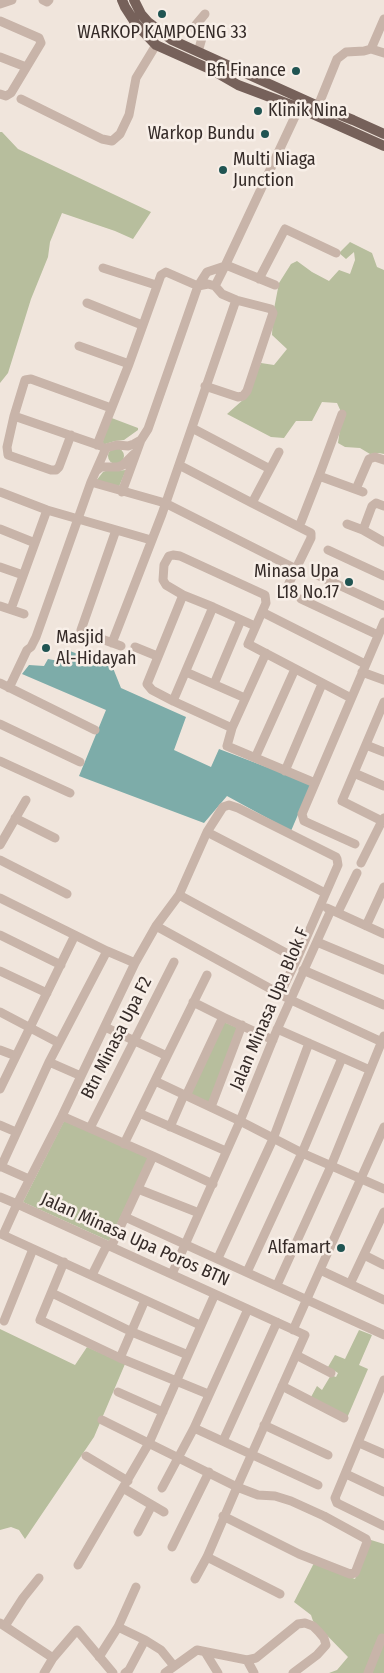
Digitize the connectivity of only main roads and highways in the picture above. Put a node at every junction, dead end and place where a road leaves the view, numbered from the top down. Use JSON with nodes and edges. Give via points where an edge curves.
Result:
{"nodes":[{"id":1,"x":122,"y":0,"type":"edge"},
{"id":2,"x":134,"y":0,"type":"edge"},
{"id":3,"x":384,"y":134,"type":"edge"},
{"id":4,"x":384,"y":146,"type":"edge"}],
"edges":[{"from":1,"to":4,"type":"main road","via":[[136,24],[156,45]]},
{"from":2,"to":3,"type":"main road","via":[[154,28],[172,40]]}]}
